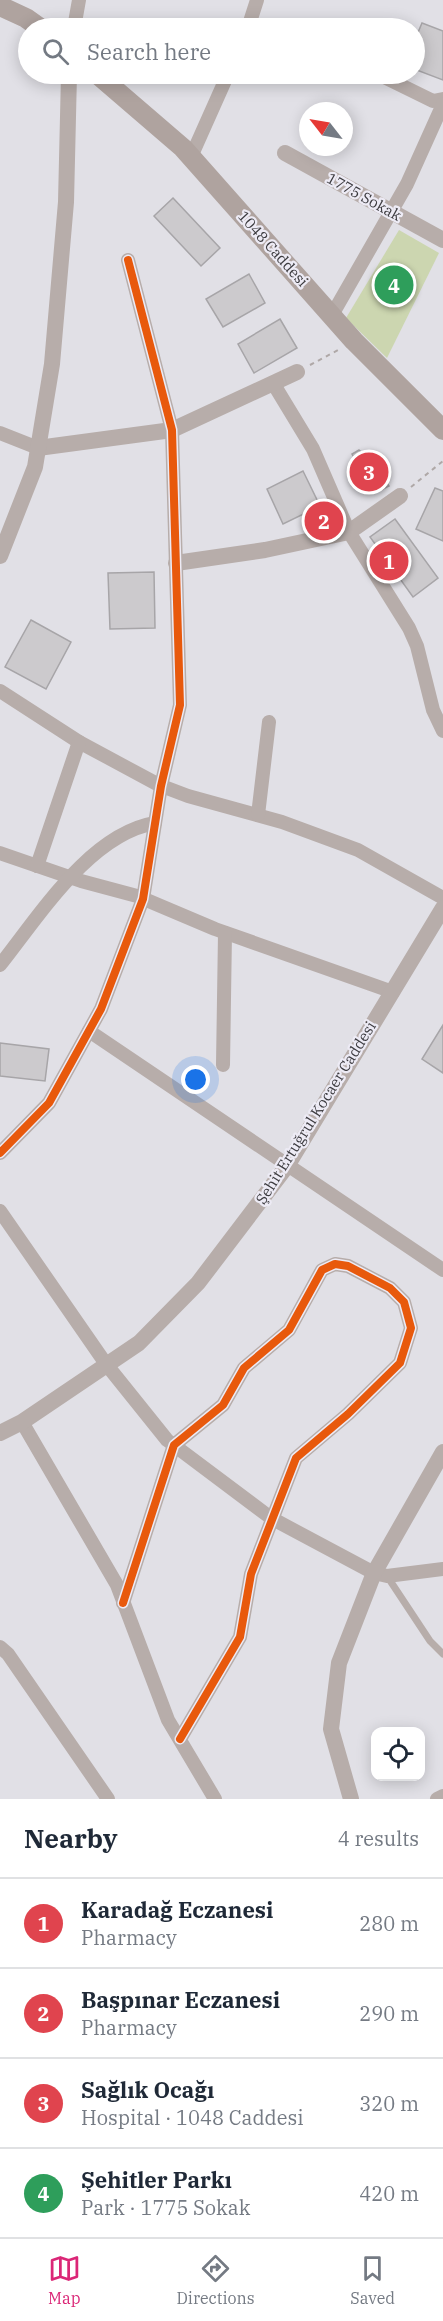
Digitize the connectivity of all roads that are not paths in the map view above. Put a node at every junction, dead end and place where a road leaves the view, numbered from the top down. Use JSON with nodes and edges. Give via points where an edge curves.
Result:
{"nodes":[{"id":1,"x":79,"y":0,"type":"edge"},
{"id":2,"x":257,"y":0,"type":"edge"},
{"id":3,"x":0,"y":6,"type":"edge"},
{"id":4,"x":26,"y":18,"type":"edge"},
{"id":5,"x":76,"y":18,"type":"edge"},
{"id":6,"x":251,"y":18,"type":"edge"},
{"id":7,"x":69,"y":84,"type":"edge"},
{"id":8,"x":109,"y":84,"type":"edge"},
{"id":9,"x":224,"y":84,"type":"edge"},
{"id":10,"x":401,"y":84,"type":"edge"},
{"id":11,"x":440,"y":101,"type":"edge"},
{"id":12,"x":285,"y":153,"type":"dead end"},
{"id":13,"x":191,"y":157,"type":"junction"},
{"id":14,"x":391,"y":212,"type":"junction"},
{"id":15,"x":443,"y":240,"type":"edge"},
{"id":16,"x":128,"y":260,"type":"dead end"},
{"id":17,"x":332,"y":315,"type":"junction"},
{"id":18,"x":297,"y":372,"type":"road end"},
{"id":19,"x":273,"y":383,"type":"junction"},
{"id":20,"x":172,"y":430,"type":"junction"},
{"id":21,"x":443,"y":430,"type":"edge"},
{"id":22,"x":0,"y":433,"type":"edge"},
{"id":23,"x":38,"y":448,"type":"junction"},
{"id":24,"x":400,"y":496,"type":"road end"},
{"id":25,"x":349,"y":532,"type":"junction"},
{"id":26,"x":0,"y":556,"type":"edge"},
{"id":27,"x":176,"y":563,"type":"junction"},
{"id":28,"x":0,"y":691,"type":"edge"},
{"id":29,"x":269,"y":722,"type":"dead end"},
{"id":30,"x":443,"y":731,"type":"edge"},
{"id":31,"x":79,"y":742,"type":"junction"},
{"id":32,"x":162,"y":786,"type":"junction"},
{"id":33,"x":258,"y":815,"type":"junction"},
{"id":34,"x":155,"y":822,"type":"junction"},
{"id":35,"x":0,"y":853,"type":"edge"},
{"id":36,"x":37,"y":866,"type":"junction"},
{"id":37,"x":69,"y":878,"type":"junction"},
{"id":38,"x":443,"y":898,"type":"edge"},
{"id":39,"x":143,"y":899,"type":"junction"},
{"id":40,"x":443,"y":908,"type":"edge"},
{"id":41,"x":225,"y":933,"type":"junction"},
{"id":42,"x":0,"y":965,"type":"edge"},
{"id":43,"x":393,"y":992,"type":"junction"},
{"id":44,"x":89,"y":1031,"type":"junction"},
{"id":45,"x":223,"y":1065,"type":"dead end"},
{"id":46,"x":0,"y":1153,"type":"edge"},
{"id":47,"x":287,"y":1166,"type":"junction"},
{"id":48,"x":0,"y":1211,"type":"edge"},
{"id":49,"x":443,"y":1270,"type":"edge"},
{"id":50,"x":106,"y":1364,"type":"junction"},
{"id":51,"x":22,"y":1422,"type":"junction"},
{"id":52,"x":0,"y":1433,"type":"edge"},
{"id":53,"x":174,"y":1445,"type":"junction"},
{"id":54,"x":441,"y":1462,"type":"edge"},
{"id":55,"x":270,"y":1518,"type":"junction"},
{"id":56,"x":443,"y":1569,"type":"edge"},
{"id":57,"x":380,"y":1574,"type":"junction"},
{"id":58,"x":123,"y":1603,"type":"junction"},
{"id":59,"x":0,"y":1647,"type":"edge"},
{"id":60,"x":443,"y":1654,"type":"edge"},
{"id":61,"x":180,"y":1740,"type":"junction"},
{"id":62,"x":443,"y":1796,"type":"edge"},
{"id":63,"x":108,"y":1799,"type":"edge"},
{"id":64,"x":214,"y":1799,"type":"edge"},
{"id":65,"x":351,"y":1799,"type":"edge"},
{"id":66,"x":437,"y":1799,"type":"edge"}],
"edges":[{"from":1,"to":5,"type":"street"},
{"from":2,"to":6,"type":"street"},
{"from":3,"to":4,"type":"main road"},
{"from":7,"to":23,"type":"street","via":[[66,202],[52,364]]},
{"from":8,"to":13,"type":"main road","name":"1048 Caddesi"},
{"from":9,"to":13,"type":"street"},
{"from":10,"to":11,"type":"street"},
{"from":11,"to":14,"type":"street","via":[[407,184]]},
{"from":12,"to":14,"type":"street","name":"1775 Sokak"},
{"from":13,"to":17,"type":"main road","name":"1048 Caddesi"},
{"from":14,"to":15,"type":"street","name":"1775 Sokak"},
{"from":14,"to":17,"type":"street"},
{"from":16,"to":20,"type":"street"},
{"from":17,"to":21,"type":"main road","name":"1048 Caddesi"},
{"from":18,"to":19,"type":"street"},
{"from":19,"to":20,"type":"street"},
{"from":19,"to":25,"type":"street","via":[[313,449]]},
{"from":20,"to":23,"type":"street"},
{"from":20,"to":27,"type":"street"},
{"from":22,"to":23,"type":"street"},
{"from":23,"to":26,"type":"street","via":[[35,467]]},
{"from":24,"to":25,"type":"street"},
{"from":25,"to":27,"type":"street"},
{"from":25,"to":30,"type":"street","via":[[409,628]]},
{"from":27,"to":32,"type":"street","via":[[180,705]]},
{"from":28,"to":31,"type":"street"},
{"from":29,"to":33,"type":"street"},
{"from":31,"to":32,"type":"street"},
{"from":31,"to":36,"type":"street"},
{"from":32,"to":33,"type":"street"},
{"from":32,"to":34,"type":"street"},
{"from":33,"to":38,"type":"street","via":[[358,849]]},
{"from":34,"to":37,"type":"street","via":[[135,826],[107,844]]},
{"from":34,"to":39,"type":"street"},
{"from":35,"to":36,"type":"street"},
{"from":36,"to":37,"type":"street"},
{"from":37,"to":39,"type":"street"},
{"from":37,"to":42,"type":"street"},
{"from":39,"to":41,"type":"street"},
{"from":39,"to":44,"type":"street"},
{"from":40,"to":43,"type":"street","name":"Şehit Ertuğrul Kocaer Caddesi"},
{"from":41,"to":43,"type":"street"},
{"from":41,"to":45,"type":"street"},
{"from":43,"to":47,"type":"street","name":"Şehit Ertuğrul Kocaer Caddesi"},
{"from":44,"to":46,"type":"street","via":[[49,1103]]},
{"from":44,"to":47,"type":"street"},
{"from":47,"to":49,"type":"street"},
{"from":47,"to":50,"type":"street","name":"Şehit Ertuğrul Kocaer Caddesi","via":[[198,1283],[139,1343]]},
{"from":48,"to":50,"type":"street"},
{"from":50,"to":51,"type":"street","name":"Şehit Ertuğrul Kocaer Caddesi"},
{"from":50,"to":53,"type":"street"},
{"from":51,"to":52,"type":"street","name":"Şehit Ertuğrul Kocaer Caddesi"},
{"from":51,"to":58,"type":"street","via":[[117,1585]]},
{"from":53,"to":55,"type":"street"},
{"from":53,"to":55,"type":"street","via":[[224,1405],[244,1368],[289,1330],[322,1270],[335,1264],[348,1266],[390,1288],[404,1302],[411,1328],[400,1363],[296,1458]]},
{"from":53,"to":58,"type":"street"},
{"from":54,"to":57,"type":"street"},
{"from":55,"to":57,"type":"street"},
{"from":55,"to":61,"type":"street","via":[[251,1574],[240,1637]]},
{"from":56,"to":57,"type":"street"},
{"from":57,"to":60,"type":"lane"},
{"from":57,"to":65,"type":"street","via":[[339,1664],[331,1729]]},
{"from":58,"to":61,"type":"street","via":[[168,1720]]},
{"from":59,"to":63,"type":"street"},
{"from":61,"to":64,"type":"street"},
{"from":62,"to":66,"type":"street"}]}
